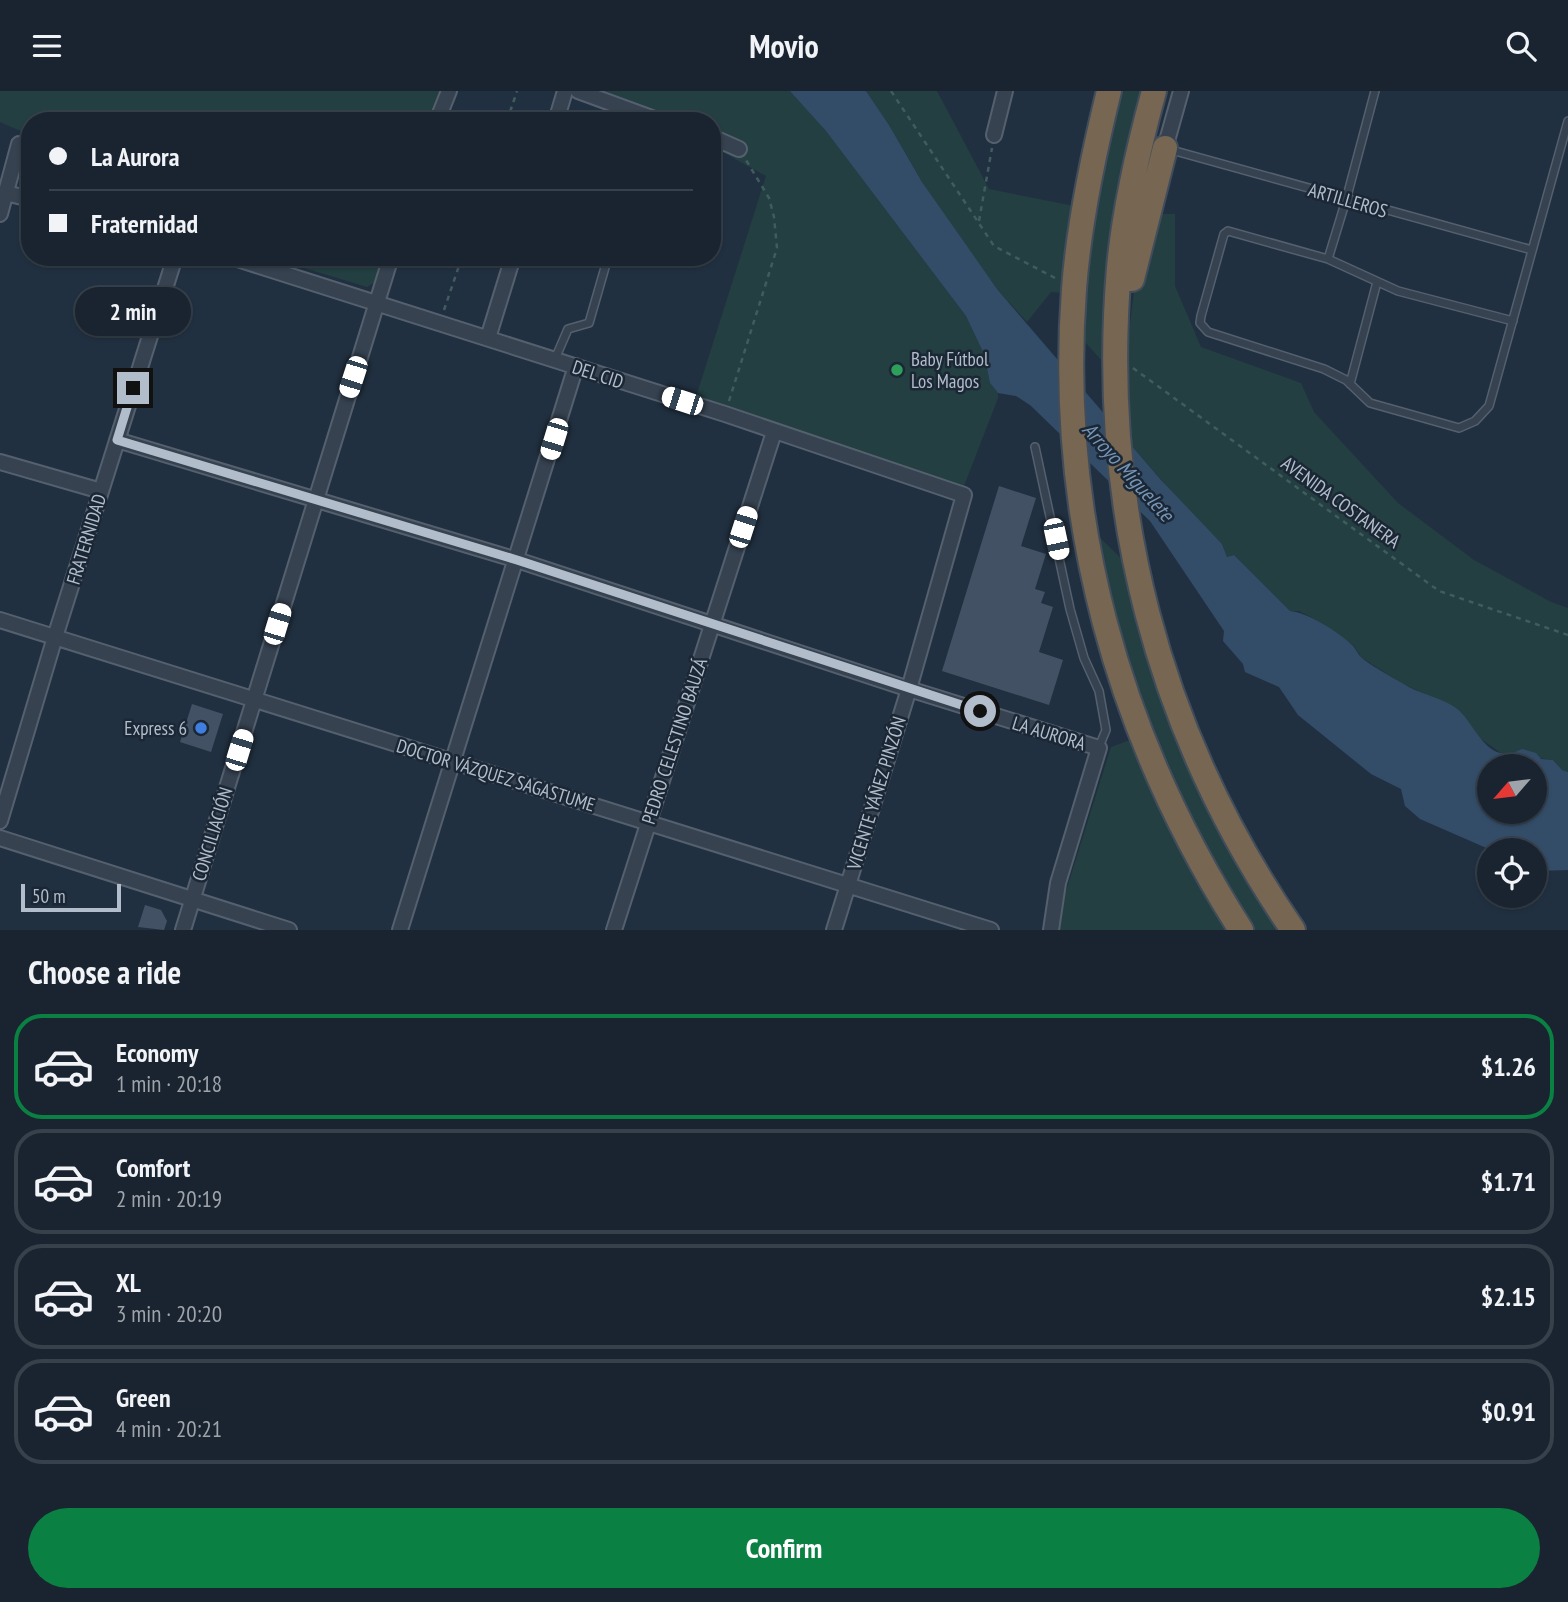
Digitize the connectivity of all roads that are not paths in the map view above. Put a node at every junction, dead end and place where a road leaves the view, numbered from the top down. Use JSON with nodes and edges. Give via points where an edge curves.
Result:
{"nodes":[{"id":1,"x":449,"y":91,"type":"edge"},
{"id":2,"x":565,"y":91,"type":"edge"},
{"id":3,"x":578,"y":91,"type":"edge"},
{"id":4,"x":1005,"y":91,"type":"edge"},
{"id":5,"x":1109,"y":91,"type":"edge"},
{"id":6,"x":1154,"y":91,"type":"edge"},
{"id":7,"x":1181,"y":91,"type":"edge"},
{"id":8,"x":1375,"y":91,"type":"edge"},
{"id":9,"x":441,"y":112,"type":"edge"},
{"id":10,"x":559,"y":112,"type":"edge"},
{"id":11,"x":628,"y":112,"type":"edge"},
{"id":12,"x":1568,"y":121,"type":"edge"},
{"id":13,"x":994,"y":135,"type":"road end"},
{"id":14,"x":721,"y":141,"type":"edge"},
{"id":15,"x":19,"y":144,"type":"dead end"},
{"id":16,"x":1165,"y":148,"type":"junction"},
{"id":17,"x":739,"y":149,"type":"road end"},
{"id":18,"x":6,"y":193,"type":"junction"},
{"id":19,"x":21,"y":197,"type":"edge"},
{"id":20,"x":1346,"y":200,"type":"junction"},
{"id":21,"x":0,"y":214,"type":"edge"},
{"id":22,"x":1532,"y":250,"type":"junction"},
{"id":23,"x":1328,"y":259,"type":"junction"},
{"id":24,"x":172,"y":266,"type":"edge"},
{"id":25,"x":257,"y":266,"type":"edge"},
{"id":26,"x":388,"y":266,"type":"edge"},
{"id":27,"x":510,"y":266,"type":"edge"},
{"id":28,"x":605,"y":266,"type":"edge"},
{"id":29,"x":1377,"y":282,"type":"junction"},
{"id":30,"x":376,"y":305,"type":"junction"},
{"id":31,"x":1513,"y":321,"type":"junction"},
{"id":32,"x":1116,"y":327,"type":"junction"},
{"id":33,"x":488,"y":338,"type":"junction"},
{"id":34,"x":555,"y":359,"type":"junction"},
{"id":35,"x":576,"y":366,"type":"junction"},
{"id":36,"x":1350,"y":384,"type":"junction"},
{"id":37,"x":774,"y":432,"type":"junction"},
{"id":38,"x":117,"y":440,"type":"junction"},
{"id":39,"x":1035,"y":447,"type":"dead end"},
{"id":40,"x":0,"y":462,"type":"edge"},
{"id":41,"x":101,"y":491,"type":"junction"},
{"id":42,"x":964,"y":495,"type":"joint"},
{"id":43,"x":315,"y":499,"type":"junction"},
{"id":44,"x":517,"y":560,"type":"junction"},
{"id":45,"x":0,"y":620,"type":"edge"},
{"id":46,"x":711,"y":623,"type":"junction"},
{"id":47,"x":55,"y":637,"type":"junction"},
{"id":48,"x":909,"y":689,"type":"junction"},
{"id":49,"x":254,"y":700,"type":"junction"},
{"id":50,"x":1099,"y":748,"type":"junction"},
{"id":51,"x":453,"y":761,"type":"junction"},
{"id":52,"x":0,"y":821,"type":"edge"},
{"id":53,"x":648,"y":822,"type":"junction"},
{"id":54,"x":0,"y":838,"type":"edge"},
{"id":55,"x":847,"y":885,"type":"junction"},
{"id":56,"x":192,"y":900,"type":"junction"},
{"id":57,"x":183,"y":930,"type":"edge"},
{"id":58,"x":289,"y":930,"type":"edge"},
{"id":59,"x":400,"y":930,"type":"edge"},
{"id":60,"x":614,"y":930,"type":"edge"},
{"id":61,"x":834,"y":930,"type":"edge"},
{"id":62,"x":991,"y":930,"type":"edge"},
{"id":63,"x":1051,"y":930,"type":"edge"},
{"id":64,"x":1241,"y":930,"type":"edge"},
{"id":65,"x":1293,"y":930,"type":"edge"}],
"edges":[{"from":1,"to":9,"type":"street"},
{"from":2,"to":10,"type":"street"},
{"from":3,"to":11,"type":"street"},
{"from":4,"to":13,"type":"street"},
{"from":5,"to":64,"type":"highway","via":[[1085,203],[1074,288],[1074,438],[1086,541],[1111,651],[1144,745],[1187,838]]},
{"from":6,"to":32,"type":"highway","via":[[1124,228]]},
{"from":7,"to":16,"type":"street"},
{"from":8,"to":20,"type":"lane"},
{"from":12,"to":22,"type":"lane"},
{"from":14,"to":17,"type":"street"},
{"from":15,"to":18,"type":"street"},
{"from":16,"to":20,"type":"lane","name":"ARTILLEROS"},
{"from":16,"to":32,"type":"highway"},
{"from":18,"to":19,"type":"street"},
{"from":18,"to":21,"type":"street"},
{"from":20,"to":22,"type":"lane","name":"ARTILLEROS"},
{"from":20,"to":23,"type":"lane"},
{"from":22,"to":31,"type":"lane"},
{"from":23,"to":29,"type":"lane"},
{"from":23,"to":36,"type":"lane","via":[[1228,231],[1200,323],[1208,332],[1324,369]]},
{"from":24,"to":38,"type":"street","name":"FRATERNIDAD"},
{"from":25,"to":30,"type":"street","name":"DEL CID"},
{"from":26,"to":30,"type":"street","name":"CONCILIACIÓN"},
{"from":27,"to":33,"type":"street"},
{"from":28,"to":34,"type":"lane","via":[[589,323],[568,329]]},
{"from":29,"to":31,"type":"lane"},
{"from":29,"to":36,"type":"lane"},
{"from":30,"to":33,"type":"street","name":"DEL CID"},
{"from":30,"to":43,"type":"street","name":"CONCILIACIÓN"},
{"from":31,"to":36,"type":"lane","via":[[1489,406],[1475,421],[1459,428],[1370,403]]},
{"from":32,"to":65,"type":"highway","via":[[1122,483],[1142,589],[1167,685],[1195,756],[1248,861]]},
{"from":33,"to":34,"type":"street","name":"DEL CID"},
{"from":34,"to":35,"type":"street","name":"DEL CID"},
{"from":35,"to":37,"type":"street","name":"DEL CID"},
{"from":35,"to":44,"type":"street"},
{"from":37,"to":42,"type":"street","name":"DEL CID"},
{"from":37,"to":46,"type":"street","name":"PEDRO CELESTINO BAUZÁ"},
{"from":38,"to":41,"type":"street","name":"FRATERNIDAD"},
{"from":38,"to":43,"type":"street","name":"LA AURORA"},
{"from":39,"to":50,"type":"lane","via":[[1070,609],[1099,691],[1106,730]]},
{"from":40,"to":41,"type":"street"},
{"from":41,"to":47,"type":"street","name":"FRATERNIDAD"},
{"from":42,"to":48,"type":"street","name":"VICENTE YÁÑEZ PINZÓN"},
{"from":43,"to":44,"type":"street","name":"LA AURORA"},
{"from":43,"to":49,"type":"street","name":"CONCILIACIÓN"},
{"from":44,"to":46,"type":"street","name":"LA AURORA"},
{"from":44,"to":51,"type":"street"},
{"from":45,"to":47,"type":"street","name":"DOCTOR VÁZQUEZ SAGASTUME"},
{"from":46,"to":48,"type":"street","name":"LA AURORA"},
{"from":46,"to":53,"type":"street","name":"PEDRO CELESTINO BAUZÁ"},
{"from":47,"to":49,"type":"street","name":"DOCTOR VÁZQUEZ SAGASTUME"},
{"from":47,"to":52,"type":"street","name":"FRATERNIDAD"},
{"from":48,"to":50,"type":"street","name":"LA AURORA"},
{"from":48,"to":55,"type":"street","name":"VICENTE YÁÑEZ PINZÓN"},
{"from":49,"to":51,"type":"street","name":"DOCTOR VÁZQUEZ SAGASTUME"},
{"from":49,"to":56,"type":"street","name":"CONCILIACIÓN"},
{"from":50,"to":63,"type":"street","via":[[1058,883]]},
{"from":51,"to":53,"type":"street","name":"DOCTOR VÁZQUEZ SAGASTUME"},
{"from":51,"to":59,"type":"street"},
{"from":53,"to":55,"type":"street","name":"DOCTOR VÁZQUEZ SAGASTUME"},
{"from":53,"to":60,"type":"street","name":"PEDRO CELESTINO BAUZÁ"},
{"from":54,"to":56,"type":"street"},
{"from":55,"to":61,"type":"street","name":"VICENTE YÁÑEZ PINZÓN"},
{"from":55,"to":62,"type":"street","name":"DOCTOR VÁZQUEZ SAGASTUME"},
{"from":56,"to":57,"type":"street","name":"CONCILIACIÓN"},
{"from":56,"to":58,"type":"street"}]}
